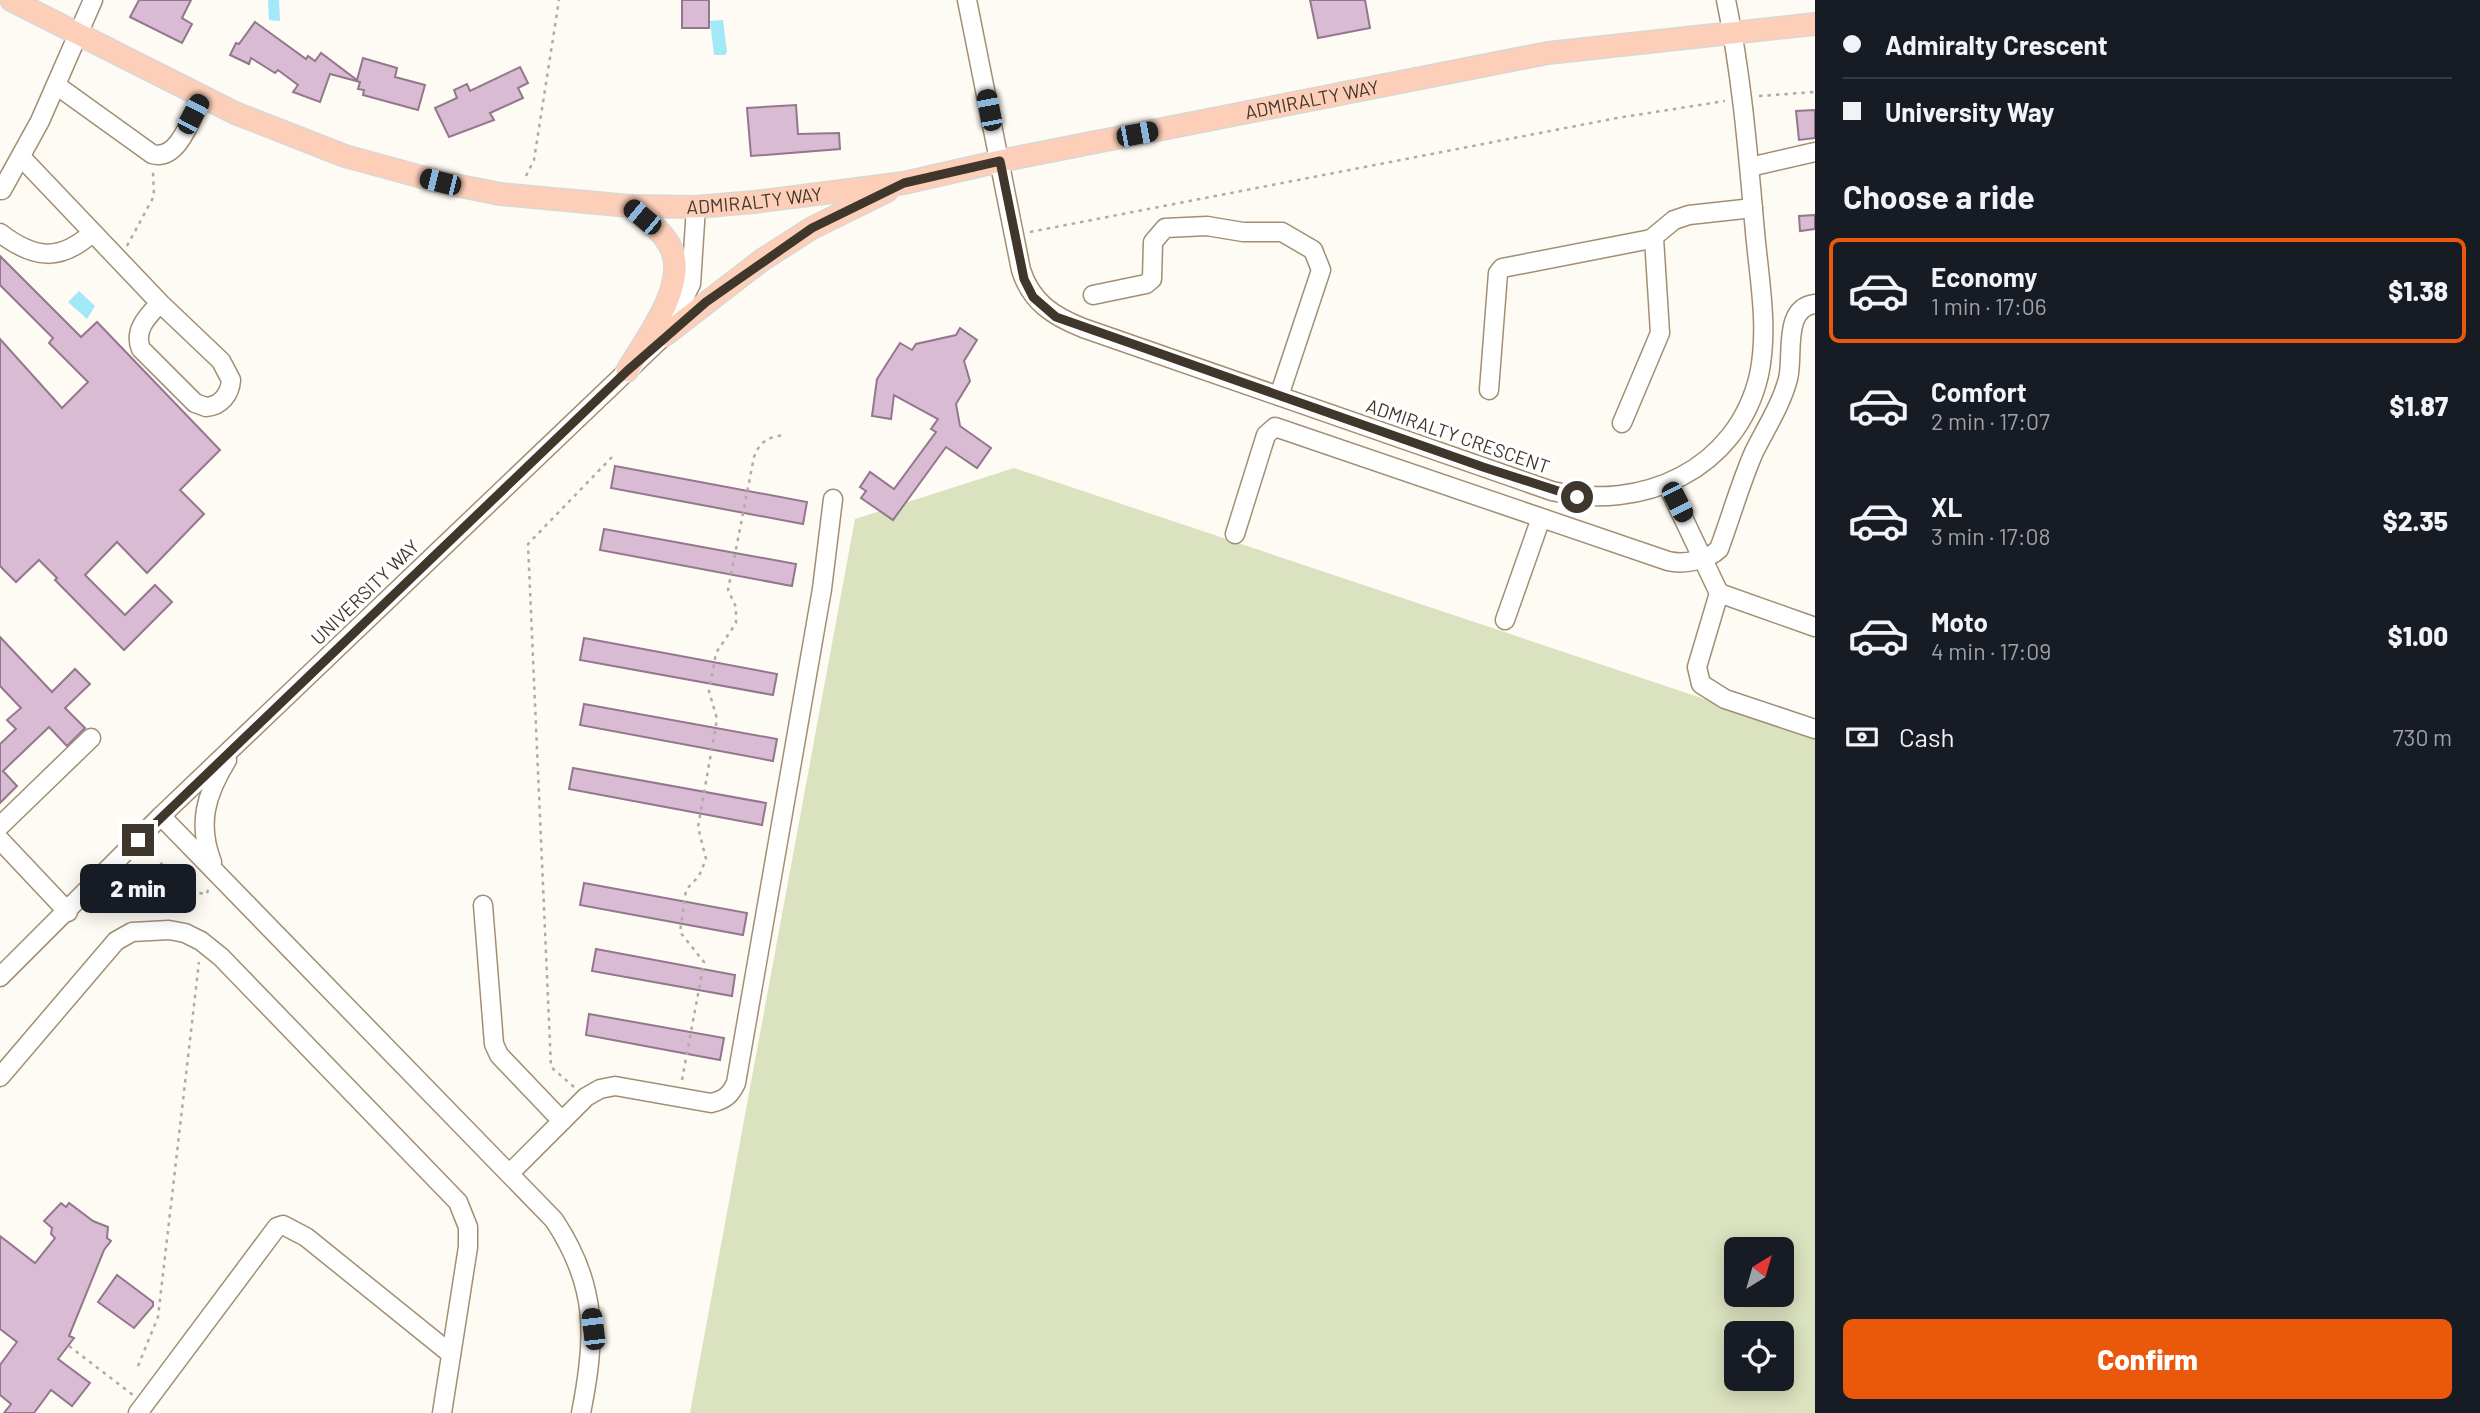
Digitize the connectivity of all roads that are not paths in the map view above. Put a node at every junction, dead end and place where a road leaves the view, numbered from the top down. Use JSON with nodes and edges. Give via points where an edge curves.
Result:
{"nodes":[{"id":1,"x":11,"y":0,"type":"edge"},
{"id":2,"x":93,"y":0,"type":"edge"},
{"id":3,"x":967,"y":0,"type":"edge"},
{"id":4,"x":1726,"y":0,"type":"edge"},
{"id":5,"x":1815,"y":24,"type":"edge"},
{"id":6,"x":1733,"y":32,"type":"junction"},
{"id":7,"x":77,"y":33,"type":"junction"},
{"id":8,"x":56,"y":85,"type":"junction"},
{"id":9,"x":202,"y":97,"type":"junction"},
{"id":10,"x":1815,"y":152,"type":"edge"},
{"id":11,"x":22,"y":158,"type":"junction"},
{"id":12,"x":1000,"y":161,"type":"junction"},
{"id":13,"x":1750,"y":167,"type":"junction"},
{"id":14,"x":904,"y":183,"type":"junction"},
{"id":15,"x":1,"y":190,"type":"edge"},
{"id":16,"x":630,"y":206,"type":"junction"},
{"id":17,"x":696,"y":207,"type":"junction"},
{"id":18,"x":1753,"y":208,"type":"junction"},
{"id":19,"x":0,"y":233,"type":"edge"},
{"id":20,"x":92,"y":233,"type":"junction"},
{"id":21,"x":1654,"y":238,"type":"junction"},
{"id":22,"x":1093,"y":295,"type":"dead end"},
{"id":23,"x":160,"y":303,"type":"junction"},
{"id":24,"x":1815,"y":304,"type":"edge"},
{"id":25,"x":666,"y":335,"type":"junction"},
{"id":26,"x":627,"y":371,"type":"junction"},
{"id":27,"x":1489,"y":390,"type":"dead end"},
{"id":28,"x":1279,"y":396,"type":"junction"},
{"id":29,"x":1622,"y":423,"type":"dead end"},
{"id":30,"x":1667,"y":484,"type":"junction"},
{"id":31,"x":833,"y":499,"type":"dead end"},
{"id":32,"x":1541,"y":518,"type":"junction"},
{"id":33,"x":1235,"y":534,"type":"dead end"},
{"id":34,"x":1703,"y":557,"type":"junction"},
{"id":35,"x":1720,"y":593,"type":"junction"},
{"id":36,"x":1505,"y":620,"type":"dead end"},
{"id":37,"x":1815,"y":627,"type":"edge"},
{"id":38,"x":1815,"y":729,"type":"edge"},
{"id":39,"x":91,"y":738,"type":"dead end"},
{"id":40,"x":238,"y":743,"type":"junction"},
{"id":41,"x":161,"y":816,"type":"junction"},
{"id":42,"x":0,"y":826,"type":"edge"},
{"id":43,"x":0,"y":840,"type":"edge"},
{"id":44,"x":214,"y":868,"type":"junction"},
{"id":45,"x":483,"y":905,"type":"dead end"},
{"id":46,"x":68,"y":912,"type":"junction"},
{"id":47,"x":0,"y":977,"type":"edge"},
{"id":48,"x":0,"y":1077,"type":"edge"},
{"id":49,"x":562,"y":1121,"type":"junction"},
{"id":50,"x":510,"y":1173,"type":"junction"},
{"id":51,"x":451,"y":1353,"type":"junction"},
{"id":52,"x":141,"y":1408,"type":"edge"},
{"id":53,"x":442,"y":1413,"type":"edge"},
{"id":54,"x":581,"y":1413,"type":"edge"}],
"edges":[{"from":1,"to":7,"type":"main road","name":"ADMIRALTY WAY"},
{"from":2,"to":7,"type":"street"},
{"from":3,"to":12,"type":"street","name":"ADMIRALTY CRESCENT"},
{"from":4,"to":6,"type":"street","name":"ADMIRALTY CRESCENT"},
{"from":5,"to":6,"type":"main road","name":"ADMIRALTY WAY"},
{"from":6,"to":12,"type":"main road","name":"ADMIRALTY WAY","via":[[1548,53]]},
{"from":6,"to":13,"type":"street","name":"ADMIRALTY CRESCENT"},
{"from":7,"to":8,"type":"street"},
{"from":7,"to":9,"type":"main road","name":"ADMIRALTY WAY"},
{"from":8,"to":9,"type":"street","via":[[160,156],[170,152]]},
{"from":8,"to":11,"type":"street"},
{"from":9,"to":16,"type":"main road","name":"ADMIRALTY WAY","via":[[345,156],[415,176],[525,198]]},
{"from":10,"to":13,"type":"street"},
{"from":11,"to":15,"type":"street"},
{"from":11,"to":20,"type":"street"},
{"from":12,"to":14,"type":"main road","name":"ADMIRALTY WAY"},
{"from":12,"to":28,"type":"street","name":"ADMIRALTY CRESCENT","via":[[1024,279],[1033,297],[1056,317]]},
{"from":13,"to":18,"type":"street","name":"ADMIRALTY CRESCENT"},
{"from":14,"to":17,"type":"main road","name":"ADMIRALTY WAY"},
{"from":14,"to":25,"type":"main road","via":[[812,228],[762,260]]},
{"from":16,"to":17,"type":"main road","name":"ADMIRALTY WAY"},
{"from":16,"to":26,"type":"main road","via":[[664,238],[672,250],[676,273],[669,295]]},
{"from":17,"to":25,"type":"street","name":"UNIVERSITY WAY","via":[[691,284]]},
{"from":18,"to":21,"type":"street","via":[[1680,218]]},
{"from":18,"to":30,"type":"street","name":"ADMIRALTY CRESCENT","via":[[1764,335],[1755,390],[1723,444],[1699,466]]},
{"from":19,"to":20,"type":"street","via":[[17,245],[47,254],[64,252]]},
{"from":20,"to":23,"type":"street"},
{"from":21,"to":27,"type":"street","via":[[1500,270]]},
{"from":21,"to":29,"type":"street","via":[[1660,333]]},
{"from":22,"to":28,"type":"street","via":[[1152,279],[1153,242],[1165,228],[1272,230],[1292,236],[1314,250],[1321,270]]},
{"from":23,"to":23,"type":"street","via":[[222,361],[230,386],[219,403],[206,407],[195,403],[141,349],[140,329]]},
{"from":24,"to":34,"type":"street","via":[[1804,307],[1796,318],[1788,379],[1779,405],[1754,453],[1719,549]]},
{"from":25,"to":26,"type":"street","name":"UNIVERSITY WAY"},
{"from":26,"to":40,"type":"street","name":"UNIVERSITY WAY"},
{"from":28,"to":30,"type":"street","name":"ADMIRALTY CRESCENT","via":[[1577,497],[1620,497]]},
{"from":30,"to":34,"type":"street"},
{"from":31,"to":49,"type":"street","via":[[822,589],[736,1083],[723,1100],[711,1103],[615,1086],[600,1089]]},
{"from":32,"to":33,"type":"street","via":[[1275,427],[1266,435]]},
{"from":32,"to":34,"type":"street","via":[[1668,561],[1681,564]]},
{"from":32,"to":36,"type":"street"},
{"from":34,"to":35,"type":"street"},
{"from":35,"to":37,"type":"street"},
{"from":35,"to":38,"type":"street","via":[[1696,667],[1701,684],[1725,699]]},
{"from":39,"to":42,"type":"street"},
{"from":40,"to":41,"type":"street","name":"UNIVERSITY WAY"},
{"from":40,"to":44,"type":"street","via":[[204,810],[204,842]]},
{"from":41,"to":44,"type":"street"},
{"from":41,"to":46,"type":"street","name":"UNIVERSITY WAY"},
{"from":43,"to":46,"type":"street"},
{"from":44,"to":50,"type":"street"},
{"from":45,"to":49,"type":"street","via":[[494,1044],[499,1055]]},
{"from":46,"to":47,"type":"street","name":"UNIVERSITY WAY"},
{"from":48,"to":51,"type":"street","via":[[94,962],[123,936],[169,930],[201,941],[296,1031],[458,1202],[468,1227],[468,1247]]},
{"from":49,"to":50,"type":"street"},
{"from":50,"to":54,"type":"street","via":[[564,1236],[586,1287],[593,1329]]},
{"from":51,"to":52,"type":"street","via":[[306,1237],[283,1225],[242,1271]]},
{"from":51,"to":53,"type":"street"}]}
